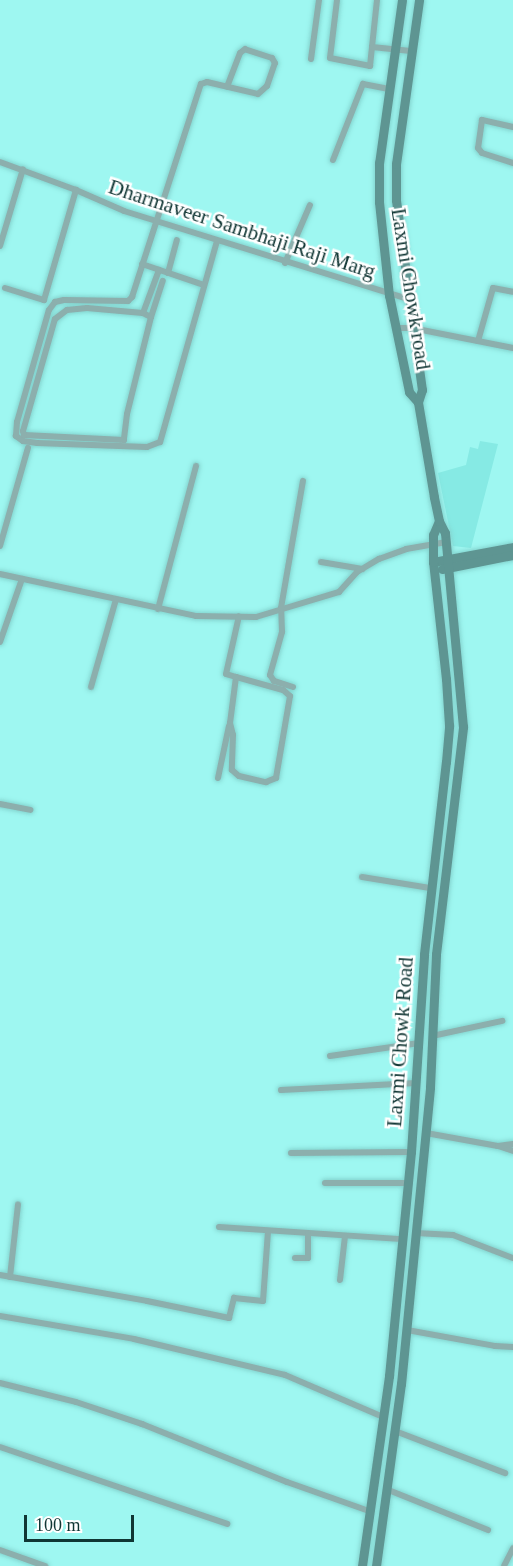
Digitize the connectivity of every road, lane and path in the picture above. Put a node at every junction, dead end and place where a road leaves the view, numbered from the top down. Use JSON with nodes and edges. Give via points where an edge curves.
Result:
{"nodes":[{"id":1,"x":319,"y":0,"type":"edge"},
{"id":2,"x":337,"y":0,"type":"edge"},
{"id":3,"x":377,"y":0,"type":"edge"},
{"id":4,"x":402,"y":0,"type":"edge"},
{"id":5,"x":419,"y":0,"type":"edge"},
{"id":6,"x":372,"y":47,"type":"junction"},
{"id":7,"x":394,"y":50,"type":"junction"},
{"id":8,"x":411,"y":51,"type":"junction"},
{"id":9,"x":311,"y":59,"type":"dead end"},
{"id":10,"x":227,"y":87,"type":"junction"},
{"id":11,"x":388,"y":89,"type":"junction"},
{"id":12,"x":513,"y":127,"type":"edge"},
{"id":13,"x":333,"y":160,"type":"dead end"},
{"id":14,"x":0,"y":162,"type":"edge"},
{"id":15,"x":513,"y":163,"type":"edge"},
{"id":16,"x":23,"y":169,"type":"junction"},
{"id":17,"x":76,"y":190,"type":"junction"},
{"id":18,"x":310,"y":205,"type":"dead end"},
{"id":19,"x":156,"y":222,"type":"junction"},
{"id":20,"x":177,"y":240,"type":"dead end"},
{"id":21,"x":217,"y":241,"type":"junction"},
{"id":22,"x":0,"y":246,"type":"edge"},
{"id":23,"x":285,"y":263,"type":"junction"},
{"id":24,"x":142,"y":264,"type":"junction"},
{"id":25,"x":159,"y":270,"type":"junction"},
{"id":26,"x":168,"y":273,"type":"junction"},
{"id":27,"x":163,"y":281,"type":"dead end"},
{"id":28,"x":204,"y":285,"type":"junction"},
{"id":29,"x":5,"y":288,"type":"dead end"},
{"id":30,"x":513,"y":292,"type":"edge"},
{"id":31,"x":389,"y":295,"type":"junction"},
{"id":32,"x":408,"y":299,"type":"junction"},
{"id":33,"x":143,"y":313,"type":"junction"},
{"id":34,"x":151,"y":317,"type":"junction"},
{"id":35,"x":396,"y":328,"type":"junction"},
{"id":36,"x":412,"y":328,"type":"junction"},
{"id":37,"x":478,"y":341,"type":"junction"},
{"id":38,"x":513,"y":348,"type":"edge"},
{"id":39,"x":418,"y":402,"type":"junction"},
{"id":40,"x":28,"y":448,"type":"dead end"},
{"id":41,"x":196,"y":466,"type":"dead end"},
{"id":42,"x":303,"y":481,"type":"dead end"},
{"id":43,"x":439,"y":521,"type":"junction"},
{"id":44,"x":446,"y":543,"type":"junction"},
{"id":45,"x":432,"y":545,"type":"junction"},
{"id":46,"x":0,"y":546,"type":"edge"},
{"id":47,"x":513,"y":547,"type":"edge"},
{"id":48,"x":513,"y":555,"type":"edge"},
{"id":49,"x":321,"y":562,"type":"dead end"},
{"id":50,"x":446,"y":563,"type":"junction"},
{"id":51,"x":433,"y":566,"type":"junction"},
{"id":52,"x":363,"y":569,"type":"junction"},
{"id":53,"x":0,"y":574,"type":"edge"},
{"id":54,"x":22,"y":579,"type":"junction"},
{"id":55,"x":116,"y":599,"type":"junction"},
{"id":56,"x":281,"y":608,"type":"junction"},
{"id":57,"x":158,"y":609,"type":"junction"},
{"id":58,"x":239,"y":616,"type":"junction"},
{"id":59,"x":0,"y":642,"type":"edge"},
{"id":60,"x":236,"y":677,"type":"junction"},
{"id":61,"x":91,"y":687,"type":"dead end"},
{"id":62,"x":293,"y":687,"type":"dead end"},
{"id":63,"x":230,"y":723,"type":"junction"},
{"id":64,"x":218,"y":778,"type":"dead end"},
{"id":65,"x":0,"y":804,"type":"edge"},
{"id":66,"x":30,"y":810,"type":"dead end"},
{"id":67,"x":362,"y":877,"type":"dead end"},
{"id":68,"x":430,"y":888,"type":"junction"},
{"id":69,"x":502,"y":1021,"type":"dead end"},
{"id":70,"x":432,"y":1036,"type":"junction"},
{"id":71,"x":419,"y":1043,"type":"junction"},
{"id":72,"x":418,"y":1054,"type":"junction"},
{"id":73,"x":432,"y":1055,"type":"junction"},
{"id":74,"x":330,"y":1056,"type":"dead end"},
{"id":75,"x":416,"y":1083,"type":"junction"},
{"id":76,"x":281,"y":1090,"type":"dead end"},
{"id":77,"x":426,"y":1133,"type":"junction"},
{"id":78,"x":513,"y":1144,"type":"edge"},
{"id":79,"x":498,"y":1146,"type":"junction"},
{"id":80,"x":513,"y":1151,"type":"edge"},
{"id":81,"x":411,"y":1152,"type":"junction"},
{"id":82,"x":291,"y":1153,"type":"dead end"},
{"id":83,"x":325,"y":1183,"type":"dead end"},
{"id":84,"x":408,"y":1183,"type":"junction"},
{"id":85,"x":18,"y":1204,"type":"dead end"},
{"id":86,"x":219,"y":1227,"type":"dead end"},
{"id":87,"x":268,"y":1232,"type":"junction"},
{"id":88,"x":308,"y":1234,"type":"junction"},
{"id":89,"x":345,"y":1236,"type":"junction"},
{"id":90,"x":416,"y":1237,"type":"junction"},
{"id":91,"x":402,"y":1239,"type":"junction"},
{"id":92,"x":295,"y":1257,"type":"dead end"},
{"id":93,"x":513,"y":1258,"type":"edge"},
{"id":94,"x":0,"y":1275,"type":"edge"},
{"id":95,"x":10,"y":1277,"type":"junction"},
{"id":96,"x":340,"y":1280,"type":"dead end"},
{"id":97,"x":0,"y":1316,"type":"edge"},
{"id":98,"x":407,"y":1330,"type":"junction"},
{"id":99,"x":513,"y":1347,"type":"edge"},
{"id":100,"x":0,"y":1383,"type":"edge"},
{"id":101,"x":384,"y":1414,"type":"junction"},
{"id":102,"x":397,"y":1415,"type":"junction"},
{"id":103,"x":395,"y":1431,"type":"junction"},
{"id":104,"x":0,"y":1447,"type":"edge"},
{"id":105,"x":505,"y":1473,"type":"dead end"},
{"id":106,"x":385,"y":1489,"type":"junction"},
{"id":107,"x":369,"y":1511,"type":"junction"},
{"id":108,"x":227,"y":1524,"type":"dead end"},
{"id":109,"x":488,"y":1530,"type":"dead end"},
{"id":110,"x":513,"y":1548,"type":"edge"},
{"id":111,"x":0,"y":1550,"type":"edge"},
{"id":112,"x":45,"y":1566,"type":"edge"},
{"id":113,"x":362,"y":1566,"type":"edge"},
{"id":114,"x":376,"y":1566,"type":"edge"},
{"id":115,"x":504,"y":1566,"type":"edge"}],
"edges":[{"from":1,"to":9,"type":"street"},
{"from":2,"to":6,"type":"street","via":[[330,58],[370,66]]},
{"from":3,"to":6,"type":"street"},
{"from":4,"to":7,"type":"main road","name":"Laxmi Chowk road"},
{"from":5,"to":8,"type":"main road","name":"Laxmi Chowk road"},
{"from":6,"to":7,"type":"street"},
{"from":7,"to":8,"type":"street"},
{"from":7,"to":11,"type":"main road","name":"Laxmi Chowk road"},
{"from":8,"to":32,"type":"main road","name":"Laxmi Chowk road","via":[[396,164],[396,200]]},
{"from":10,"to":10,"type":"street","via":[[245,49],[272,58],[275,63],[267,86],[258,94]]},
{"from":10,"to":19,"type":"street","via":[[201,84]]},
{"from":11,"to":13,"type":"street","via":[[363,84]]},
{"from":11,"to":31,"type":"main road","name":"Laxmi Chowk road","via":[[379,163],[379,201]]},
{"from":12,"to":15,"type":"street","via":[[482,120],[478,148],[482,153]]},
{"from":14,"to":16,"type":"street","name":"Dharmaveer Sambhaji Raji Marg"},
{"from":16,"to":17,"type":"street","name":"Dharmaveer Sambhaji Raji Marg"},
{"from":16,"to":22,"type":"street"},
{"from":17,"to":19,"type":"street","name":"Dharmaveer Sambhaji Raji Marg"},
{"from":17,"to":29,"type":"street","via":[[44,300]]},
{"from":18,"to":23,"type":"street"},
{"from":19,"to":21,"type":"street","name":"Dharmaveer Sambhaji Raji Marg"},
{"from":19,"to":24,"type":"street"},
{"from":20,"to":26,"type":"street"},
{"from":21,"to":23,"type":"street","name":"Dharmaveer Sambhaji Raji Marg"},
{"from":21,"to":28,"type":"street"},
{"from":23,"to":31,"type":"street","name":"Dharmaveer Sambhaji Raji Marg"},
{"from":24,"to":25,"type":"street"},
{"from":24,"to":28,"type":"street","via":[[128,301],[64,300],[55,302],[49,310],[17,422],[16,436],[23,441],[147,447],[160,442]]},
{"from":25,"to":26,"type":"street"},
{"from":25,"to":33,"type":"street"},
{"from":26,"to":28,"type":"street"},
{"from":27,"to":34,"type":"street"},
{"from":30,"to":37,"type":"street","via":[[493,288]]},
{"from":31,"to":32,"type":"street","name":"Dharmaveer Sambhaji Raji Marg"},
{"from":31,"to":35,"type":"main road","name":"Laxmi Chowk road"},
{"from":32,"to":36,"type":"main road","name":"Laxmi Chowk road"},
{"from":33,"to":34,"type":"street"},
{"from":33,"to":34,"type":"street","via":[[87,308],[60,313],[55,319],[24,435],[124,440]]},
{"from":35,"to":36,"type":"street"},
{"from":35,"to":39,"type":"main road","name":"Laxmi Chowk road","via":[[409,392]]},
{"from":36,"to":37,"type":"street"},
{"from":36,"to":39,"type":"main road","name":"Laxmi Chowk road","via":[[422,390]]},
{"from":37,"to":38,"type":"street"},
{"from":39,"to":43,"type":"main road","name":"Laxmi Chowk road"},
{"from":40,"to":46,"type":"street"},
{"from":41,"to":57,"type":"street"},
{"from":42,"to":56,"type":"street"},
{"from":43,"to":44,"type":"main road","name":"Laxmi Chowk road"},
{"from":43,"to":45,"type":"main road","name":"Laxmi Chowk Road"},
{"from":44,"to":45,"type":"street"},
{"from":44,"to":50,"type":"main road","name":"Laxmi Chowk Road"},
{"from":45,"to":51,"type":"main road","name":"Laxmi Chowk Road"},
{"from":45,"to":52,"type":"street","via":[[406,549]]},
{"from":47,"to":50,"type":"main road"},
{"from":48,"to":50,"type":"main road"},
{"from":49,"to":52,"type":"street"},
{"from":50,"to":51,"type":"main road"},
{"from":50,"to":70,"type":"main road","name":"Laxmi Chowk Road","via":[[463,727],[436,954]]},
{"from":51,"to":68,"type":"main road","name":"Laxmi Chowk Road","via":[[448,725]]},
{"from":52,"to":56,"type":"street","via":[[339,592]]},
{"from":53,"to":54,"type":"street"},
{"from":54,"to":55,"type":"street"},
{"from":54,"to":59,"type":"street"},
{"from":55,"to":57,"type":"street"},
{"from":55,"to":61,"type":"street"},
{"from":56,"to":58,"type":"street","via":[[266,615]]},
{"from":56,"to":62,"type":"street","via":[[282,632],[270,679]]},
{"from":57,"to":58,"type":"street","via":[[196,616]]},
{"from":58,"to":60,"type":"street","via":[[226,674]]},
{"from":60,"to":63,"type":"street"},
{"from":60,"to":63,"type":"street","via":[[283,690],[290,696],[276,778],[266,782],[239,776],[232,770]]},
{"from":63,"to":64,"type":"street"},
{"from":65,"to":66,"type":"street"},
{"from":67,"to":68,"type":"street"},
{"from":68,"to":71,"type":"main road","name":"Laxmi Chowk Road"},
{"from":69,"to":70,"type":"street"},
{"from":70,"to":73,"type":"main road","name":"Laxmi Chowk Road"},
{"from":71,"to":72,"type":"main road","name":"Laxmi Chowk Road"},
{"from":71,"to":74,"type":"street"},
{"from":72,"to":73,"type":"main road"},
{"from":72,"to":75,"type":"main road","name":"Laxmi Chowk Road"},
{"from":73,"to":77,"type":"main road","name":"Laxmi Chowk Road"},
{"from":75,"to":76,"type":"street"},
{"from":75,"to":81,"type":"main road","name":"Laxmi Chowk Road"},
{"from":77,"to":79,"type":"street"},
{"from":77,"to":90,"type":"main road","name":"Laxmi Chowk Road"},
{"from":78,"to":79,"type":"street"},
{"from":79,"to":80,"type":"street"},
{"from":81,"to":82,"type":"street"},
{"from":81,"to":84,"type":"main road","name":"Laxmi Chowk Road"},
{"from":83,"to":84,"type":"street"},
{"from":84,"to":91,"type":"main road","name":"Laxmi Chowk Road"},
{"from":85,"to":95,"type":"street"},
{"from":86,"to":87,"type":"street"},
{"from":87,"to":88,"type":"street"},
{"from":87,"to":95,"type":"street","via":[[263,1300],[234,1298],[229,1318]]},
{"from":88,"to":89,"type":"street"},
{"from":88,"to":92,"type":"street","via":[[308,1258]]},
{"from":89,"to":91,"type":"street"},
{"from":89,"to":96,"type":"street"},
{"from":90,"to":91,"type":"main road"},
{"from":90,"to":93,"type":"street","via":[[453,1235]]},
{"from":90,"to":98,"type":"main road","name":"Laxmi Chowk Road"},
{"from":91,"to":101,"type":"main road","name":"Laxmi Chowk Road"},
{"from":94,"to":95,"type":"street"},
{"from":97,"to":101,"type":"street","via":[[142,1341],[285,1375]]},
{"from":98,"to":99,"type":"street"},
{"from":98,"to":102,"type":"main road","name":"Laxmi Chowk Road"},
{"from":100,"to":107,"type":"street","via":[[142,1424]]},
{"from":101,"to":102,"type":"main road"},
{"from":101,"to":107,"type":"main road","name":"Laxmi Chowk Road"},
{"from":102,"to":103,"type":"main road","name":"Laxmi Chowk Road"},
{"from":103,"to":105,"type":"street"},
{"from":103,"to":106,"type":"main road","name":"Laxmi Chowk Road"},
{"from":104,"to":108,"type":"street"},
{"from":106,"to":109,"type":"street"},
{"from":106,"to":114,"type":"main road","name":"Laxmi Chowk Road"},
{"from":107,"to":113,"type":"main road","name":"Laxmi Chowk Road"},
{"from":110,"to":115,"type":"street"},
{"from":111,"to":112,"type":"street"}]}
